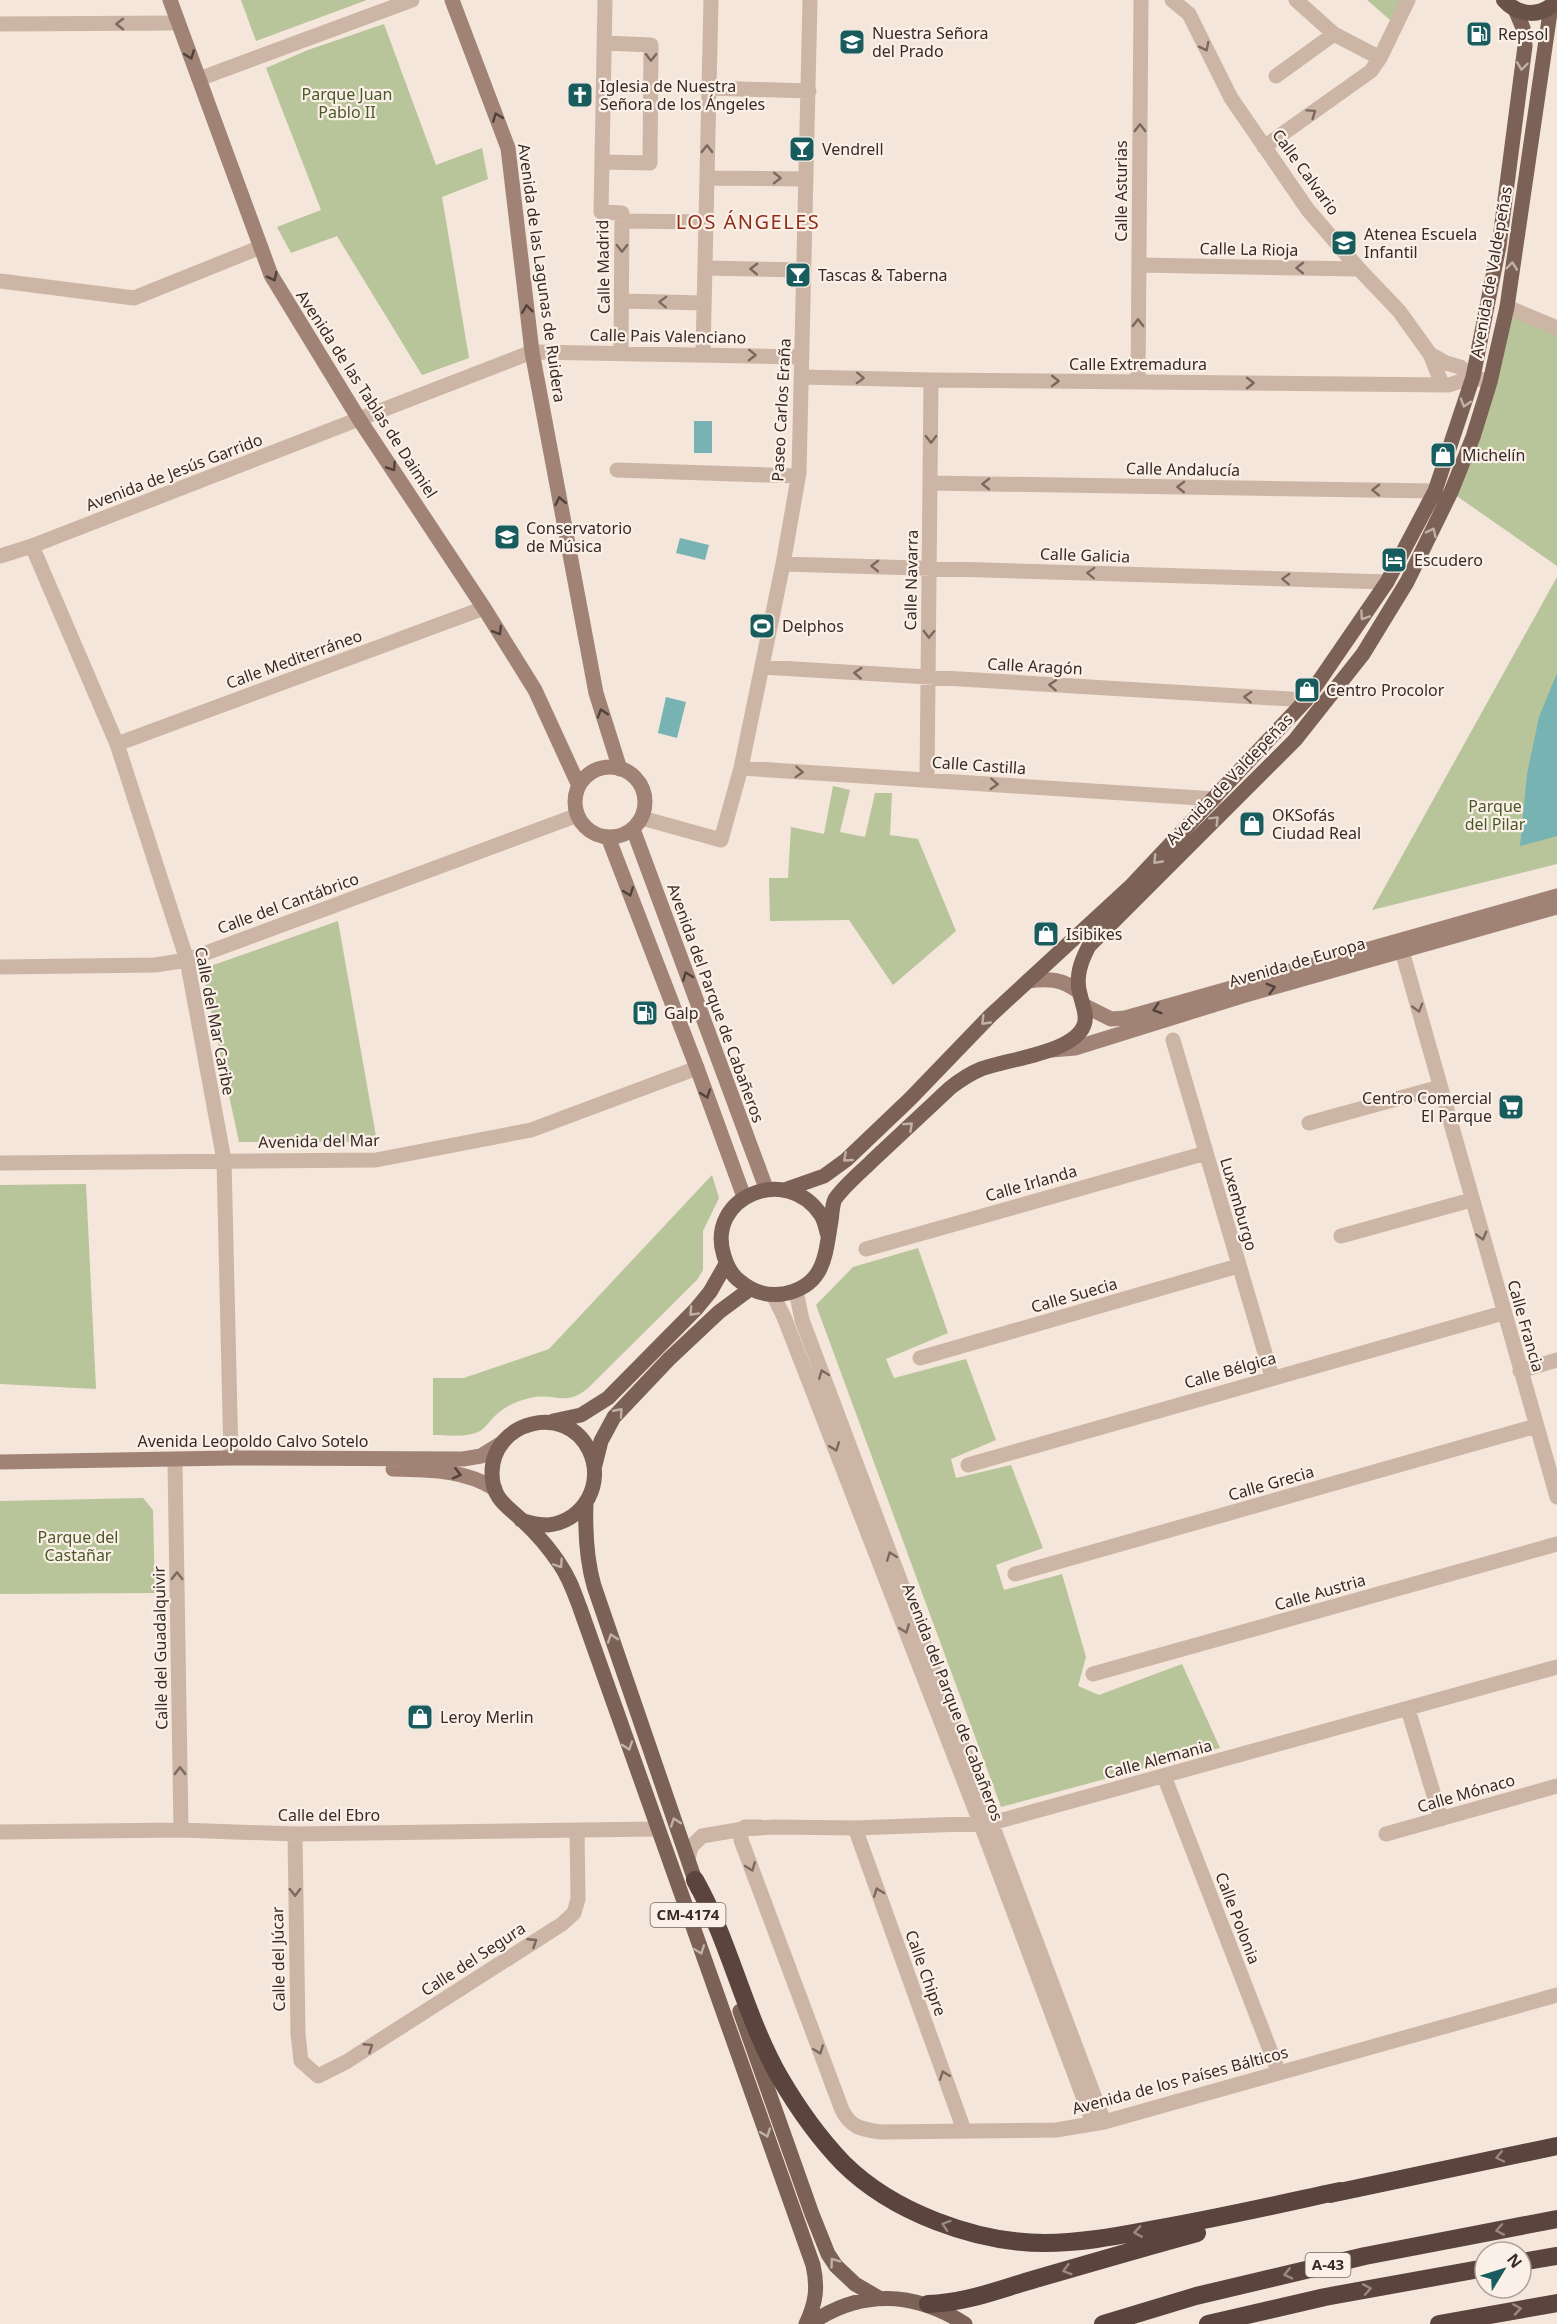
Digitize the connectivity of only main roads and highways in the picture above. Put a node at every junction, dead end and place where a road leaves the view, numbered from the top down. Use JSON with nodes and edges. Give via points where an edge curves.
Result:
{"nodes":[{"id":1,"x":170,"y":0,"type":"edge"},
{"id":2,"x":452,"y":0,"type":"edge"},
{"id":3,"x":1506,"y":3,"type":"edge"},
{"id":4,"x":1555,"y":3,"type":"edge"},
{"id":5,"x":620,"y":769,"type":"junction"},
{"id":6,"x":579,"y":786,"type":"junction"},
{"id":7,"x":637,"y":824,"type":"junction"},
{"id":8,"x":608,"y":837,"type":"junction"},
{"id":9,"x":1557,"y":896,"type":"edge"},
{"id":10,"x":1557,"y":908,"type":"edge"},
{"id":11,"x":1028,"y":981,"type":"junction"},
{"id":12,"x":1081,"y":999,"type":"junction"},
{"id":13,"x":1047,"y":1050,"type":"junction"},
{"id":14,"x":766,"y":1188,"type":"junction"},
{"id":15,"x":787,"y":1189,"type":"junction"},
{"id":16,"x":744,"y":1197,"type":"junction"},
{"id":17,"x":828,"y":1236,"type":"junction"},
{"id":18,"x":726,"y":1264,"type":"junction"},
{"id":19,"x":750,"y":1289,"type":"junction"},
{"id":20,"x":551,"y":1422,"type":"junction"},
{"id":21,"x":502,"y":1443,"type":"junction"},
{"id":22,"x":0,"y":1462,"type":"edge"},
{"id":23,"x":595,"y":1465,"type":"junction"},
{"id":24,"x":0,"y":1469,"type":"edge"},
{"id":25,"x":495,"y":1489,"type":"junction"},
{"id":26,"x":586,"y":1503,"type":"junction"},
{"id":27,"x":521,"y":1520,"type":"junction"},
{"id":28,"x":695,"y":1880,"type":"junction"},
{"id":29,"x":1557,"y":2146,"type":"edge"},
{"id":30,"x":1340,"y":2191,"type":"junction"},
{"id":31,"x":1557,"y":2219,"type":"edge"},
{"id":32,"x":1557,"y":2256,"type":"edge"},
{"id":33,"x":1533,"y":2260,"type":"edge"},
{"id":34,"x":1473,"y":2270,"type":"edge"},
{"id":35,"x":879,"y":2298,"type":"junction"},
{"id":36,"x":1557,"y":2303,"type":"edge"},
{"id":37,"x":928,"y":2304,"type":"junction"},
{"id":38,"x":808,"y":2324,"type":"edge"},
{"id":39,"x":965,"y":2324,"type":"edge"},
{"id":40,"x":1103,"y":2324,"type":"edge"},
{"id":41,"x":1208,"y":2324,"type":"edge"},
{"id":42,"x":1439,"y":2324,"type":"edge"}],
"edges":[{"from":1,"to":6,"type":"main road","name":"Avenida de las Tablas de Daimiel","one_way":true,"via":[[272,275],[359,419],[535,690]]},
{"from":5,"to":2,"type":"main road","name":"Avenida de las Lagunas de Ruidera","one_way":true,"via":[[596,693],[532,352],[508,148]]},
{"from":3,"to":4,"type":"highway","via":[[1533,13]]},
{"from":3,"to":11,"type":"main road","name":"Avenida de Valdepeñas","one_way":true,"via":[[1523,28],[1524,46],[1499,246],[1473,377],[1435,491],[1387,582],[1306,700],[1132,885]]},
{"from":12,"to":4,"type":"main road","name":"Avenida de Valdepeñas","one_way":true,"via":[[1078,976],[1089,946],[1295,740],[1363,654],[1407,582],[1452,492],[1490,382],[1507,307]]},
{"from":5,"to":6,"type":"main road","via":[[596,770]]},
{"from":5,"to":7,"type":"main road","via":[[634,776],[644,794],[645,809]]},
{"from":6,"to":8,"type":"main road","via":[[575,802],[578,815],[594,834]]},
{"from":7,"to":8,"type":"main road","via":[[622,835]]},
{"from":14,"to":7,"type":"main road","name":"Avenida del Parque de Cabañeros","one_way":true},
{"from":8,"to":16,"type":"main road","one_way":true},
{"from":9,"to":12,"type":"main road","name":"Avenida de Europa","one_way":true,"via":[[1125,1018],[1111,1019]]},
{"from":13,"to":10,"type":"main road","name":"Avenida de Europa","one_way":true,"via":[[1075,1048],[1242,996]]},
{"from":11,"to":12,"type":"main road","name":"Avenida de Europa","via":[[1063,981]]},
{"from":11,"to":15,"type":"main road","name":"Avenida de Valdepeñas","one_way":true,"via":[[846,1160],[824,1176]]},
{"from":12,"to":13,"type":"main road","name":"Avenida de Valdepeñas","via":[[1085,1024],[1075,1039]]},
{"from":17,"to":13,"type":"main road","name":"Avenida de Valdepeñas","one_way":true,"via":[[834,1200],[950,1088],[981,1069]]},
{"from":14,"to":15,"type":"main road"},
{"from":14,"to":16,"type":"main road"},
{"from":15,"to":17,"type":"main road","via":[[809,1200],[822,1216]]},
{"from":16,"to":18,"type":"main road","via":[[733,1207],[721,1235]]},
{"from":17,"to":19,"type":"main road","via":[[826,1258],[816,1277],[796,1291],[773,1295]]},
{"from":18,"to":19,"type":"main road","via":[[736,1279]]},
{"from":18,"to":20,"type":"main road","one_way":true,"via":[[696,1310],[608,1398],[581,1415]]},
{"from":23,"to":19,"type":"main road","one_way":true,"via":[[601,1441],[614,1417],[669,1359]]},
{"from":20,"to":21,"type":"main road","via":[[523,1425]]},
{"from":20,"to":23,"type":"main road","via":[[581,1437]]},
{"from":21,"to":22,"type":"main road","name":"Avenida Leopoldo Calvo Sotelo","via":[[481,1456],[462,1459]]},
{"from":21,"to":25,"type":"main road","via":[[492,1473]]},
{"from":23,"to":26,"type":"main road"},
{"from":24,"to":25,"type":"main road","name":"Avenida Leopoldo Calvo Sotelo","one_way":true,"via":[[175,1465],[442,1470],[482,1481]]},
{"from":25,"to":27,"type":"main road","via":[[505,1507]]},
{"from":26,"to":27,"type":"main road","via":[[563,1521],[536,1524]]},
{"from":28,"to":26,"type":"main road","number":"CM-4174","one_way":true,"via":[[594,1587],[585,1534]]},
{"from":27,"to":38,"type":"main road","number":"CM-4174","one_way":true,"via":[[569,1579],[813,2265],[816,2301]]},
{"from":30,"to":28,"type":"highway","one_way":true,"via":[[1182,2225],[1045,2243],[981,2236],[935,2221],[875,2189],[816,2134],[778,2074],[719,1927]]},
{"from":35,"to":28,"type":"main road","number":"CM-4174","one_way":true,"via":[[855,2284],[828,2254]]},
{"from":29,"to":30,"type":"highway","one_way":true},
{"from":30,"to":37,"type":"highway","one_way":true,"via":[[975,2299]]},
{"from":31,"to":40,"type":"highway","number":"A-43","one_way":true,"via":[[1365,2256],[1196,2296]]},
{"from":32,"to":33,"type":"highway"},
{"from":41,"to":34,"type":"highway","number":"A-43","one_way":true,"via":[[1325,2296]]},
{"from":35,"to":37,"type":"main road","number":"CM-4174"},
{"from":35,"to":38,"type":"main road","number":"CM-4174","via":[[848,2305]]},
{"from":42,"to":36,"type":"highway","one_way":true},
{"from":37,"to":39,"type":"main road","number":"CM-4174"}]}
